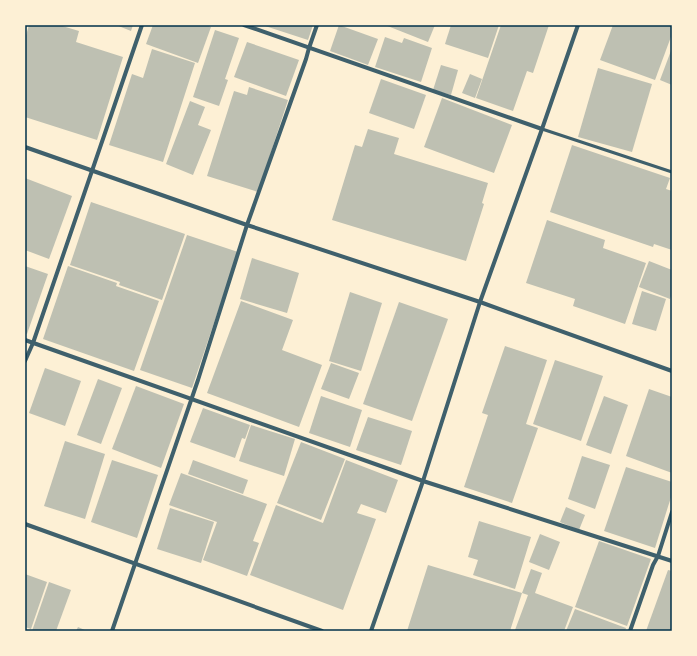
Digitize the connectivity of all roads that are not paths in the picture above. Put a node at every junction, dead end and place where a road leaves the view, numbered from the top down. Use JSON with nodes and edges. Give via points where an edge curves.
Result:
{"nodes":[{"id":1,"x":142,"y":25,"type":"edge"},
{"id":2,"x":244,"y":25,"type":"edge"},
{"id":3,"x":317,"y":25,"type":"edge"},
{"id":4,"x":578,"y":25,"type":"edge"},
{"id":5,"x":309,"y":48,"type":"junction"},
{"id":6,"x":542,"y":129,"type":"junction"},
{"id":7,"x":25,"y":148,"type":"edge"},
{"id":8,"x":93,"y":170,"type":"junction"},
{"id":9,"x":672,"y":172,"type":"edge"},
{"id":10,"x":247,"y":225,"type":"junction"},
{"id":11,"x":480,"y":302,"type":"junction"},
{"id":12,"x":25,"y":340,"type":"edge"},
{"id":13,"x":33,"y":342,"type":"junction"},
{"id":14,"x":25,"y":361,"type":"edge"},
{"id":15,"x":672,"y":371,"type":"edge"},
{"id":16,"x":191,"y":398,"type":"junction"},
{"id":17,"x":423,"y":481,"type":"junction"},
{"id":18,"x":672,"y":512,"type":"edge"},
{"id":19,"x":25,"y":524,"type":"edge"},
{"id":20,"x":658,"y":556,"type":"junction"},
{"id":21,"x":672,"y":561,"type":"edge"},
{"id":22,"x":136,"y":564,"type":"junction"},
{"id":23,"x":112,"y":631,"type":"edge"},
{"id":24,"x":322,"y":631,"type":"edge"},
{"id":25,"x":371,"y":631,"type":"edge"},
{"id":26,"x":630,"y":631,"type":"edge"}],
"edges":[{"from":1,"to":8,"type":"street"},
{"from":2,"to":5,"type":"street"},
{"from":3,"to":5,"type":"street"},
{"from":4,"to":6,"type":"street"},
{"from":5,"to":6,"type":"street"},
{"from":5,"to":10,"type":"street"},
{"from":6,"to":9,"type":"lane"},
{"from":6,"to":11,"type":"street"},
{"from":7,"to":8,"type":"street"},
{"from":8,"to":10,"type":"street"},
{"from":8,"to":13,"type":"street"},
{"from":10,"to":11,"type":"street"},
{"from":10,"to":16,"type":"street"},
{"from":11,"to":15,"type":"street"},
{"from":11,"to":17,"type":"street"},
{"from":12,"to":13,"type":"street"},
{"from":13,"to":14,"type":"street"},
{"from":13,"to":16,"type":"street"},
{"from":16,"to":17,"type":"street"},
{"from":16,"to":22,"type":"street"},
{"from":17,"to":20,"type":"street"},
{"from":17,"to":25,"type":"street"},
{"from":18,"to":20,"type":"street"},
{"from":19,"to":22,"type":"street"},
{"from":20,"to":21,"type":"street"},
{"from":20,"to":26,"type":"street","via":[[652,565]]},
{"from":22,"to":23,"type":"street"},
{"from":22,"to":24,"type":"street"}]}
